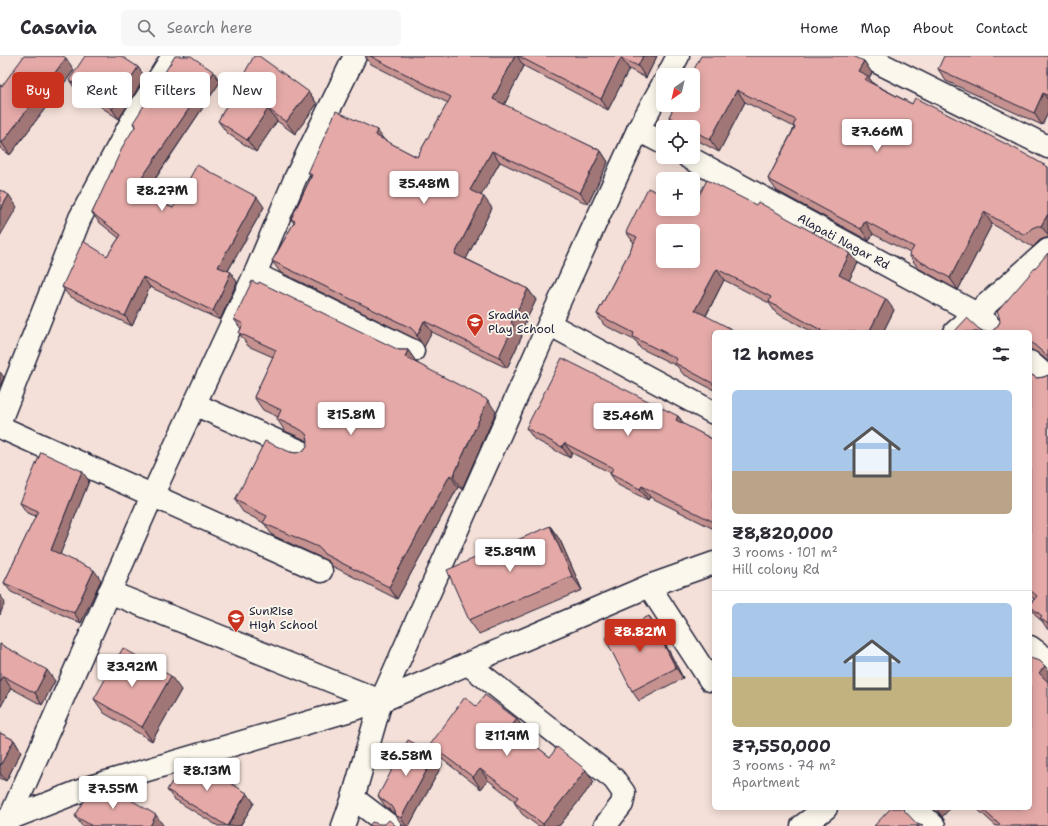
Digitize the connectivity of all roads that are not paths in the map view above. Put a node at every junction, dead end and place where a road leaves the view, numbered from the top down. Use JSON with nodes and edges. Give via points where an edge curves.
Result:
{"nodes":[{"id":1,"x":173,"y":56,"type":"edge"},
{"id":2,"x":355,"y":56,"type":"edge"},
{"id":3,"x":678,"y":56,"type":"edge"},
{"id":4,"x":865,"y":56,"type":"edge"},
{"id":5,"x":672,"y":68,"type":"edge"},
{"id":6,"x":656,"y":97,"type":"edge"},
{"id":7,"x":638,"y":130,"type":"junction"},
{"id":8,"x":656,"y":139,"type":"edge"},
{"id":9,"x":1048,"y":147,"type":"edge"},
{"id":10,"x":700,"y":164,"type":"edge"},
{"id":11,"x":1048,"y":250,"type":"edge"},
{"id":12,"x":255,"y":274,"type":"junction"},
{"id":13,"x":975,"y":313,"type":"junction"},
{"id":14,"x":549,"y":324,"type":"junction"},
{"id":15,"x":957,"y":330,"type":"edge"},
{"id":16,"x":994,"y":330,"type":"edge"},
{"id":17,"x":413,"y":351,"type":"dead end"},
{"id":18,"x":1032,"y":364,"type":"edge"},
{"id":19,"x":1048,"y":378,"type":"edge"},
{"id":20,"x":194,"y":404,"type":"junction"},
{"id":21,"x":712,"y":412,"type":"edge"},
{"id":22,"x":0,"y":421,"type":"edge"},
{"id":23,"x":0,"y":427,"type":"edge"},
{"id":24,"x":304,"y":453,"type":"edge"},
{"id":25,"x":152,"y":496,"type":"junction"},
{"id":26,"x":712,"y":564,"type":"edge"},
{"id":27,"x":321,"y":571,"type":"dead end"},
{"id":28,"x":649,"y":586,"type":"junction"},
{"id":29,"x":109,"y":592,"type":"junction"},
{"id":30,"x":1032,"y":648,"type":"edge"},
{"id":31,"x":1048,"y":660,"type":"edge"},
{"id":32,"x":468,"y":664,"type":"junction"},
{"id":33,"x":710,"y":680,"type":"dead end"},
{"id":34,"x":381,"y":701,"type":"junction"},
{"id":35,"x":353,"y":798,"type":"junction"},
{"id":36,"x":824,"y":810,"type":"edge"},
{"id":37,"x":917,"y":810,"type":"edge"},
{"id":38,"x":4,"y":821,"type":"edge"},
{"id":39,"x":607,"y":825,"type":"edge"},
{"id":40,"x":343,"y":826,"type":"edge"},
{"id":41,"x":390,"y":826,"type":"edge"},
{"id":42,"x":804,"y":826,"type":"edge"},
{"id":43,"x":934,"y":826,"type":"edge"}],
"edges":[{"from":1,"to":22,"type":"street","via":[[132,121],[80,218]]},
{"from":2,"to":12,"type":"street","via":[[295,179]]},
{"from":3,"to":5,"type":"street"},
{"from":4,"to":9,"type":"street"},
{"from":6,"to":7,"type":"street"},
{"from":7,"to":8,"type":"street"},
{"from":7,"to":14,"type":"street"},
{"from":10,"to":13,"type":"street","name":"Alapati Nagar Rd"},
{"from":11,"to":13,"type":"street"},
{"from":12,"to":17,"type":"street"},
{"from":12,"to":20,"type":"street"},
{"from":13,"to":15,"type":"street"},
{"from":13,"to":16,"type":"street","name":"Alapati Nagar Rd"},
{"from":14,"to":21,"type":"street"},
{"from":14,"to":34,"type":"street"},
{"from":18,"to":19,"type":"street"},
{"from":20,"to":24,"type":"street"},
{"from":20,"to":25,"type":"street"},
{"from":23,"to":25,"type":"street"},
{"from":25,"to":27,"type":"street"},
{"from":25,"to":29,"type":"street"},
{"from":26,"to":28,"type":"street"},
{"from":28,"to":32,"type":"street"},
{"from":28,"to":33,"type":"street"},
{"from":29,"to":34,"type":"street"},
{"from":29,"to":38,"type":"street"},
{"from":30,"to":31,"type":"street"},
{"from":32,"to":34,"type":"street"},
{"from":32,"to":39,"type":"street","via":[[614,779],[624,793],[622,804]]},
{"from":34,"to":35,"type":"street"},
{"from":34,"to":38,"type":"street","via":[[93,786]]},
{"from":35,"to":40,"type":"street"},
{"from":35,"to":41,"type":"street"},
{"from":36,"to":42,"type":"street"},
{"from":37,"to":43,"type":"street"}]}
